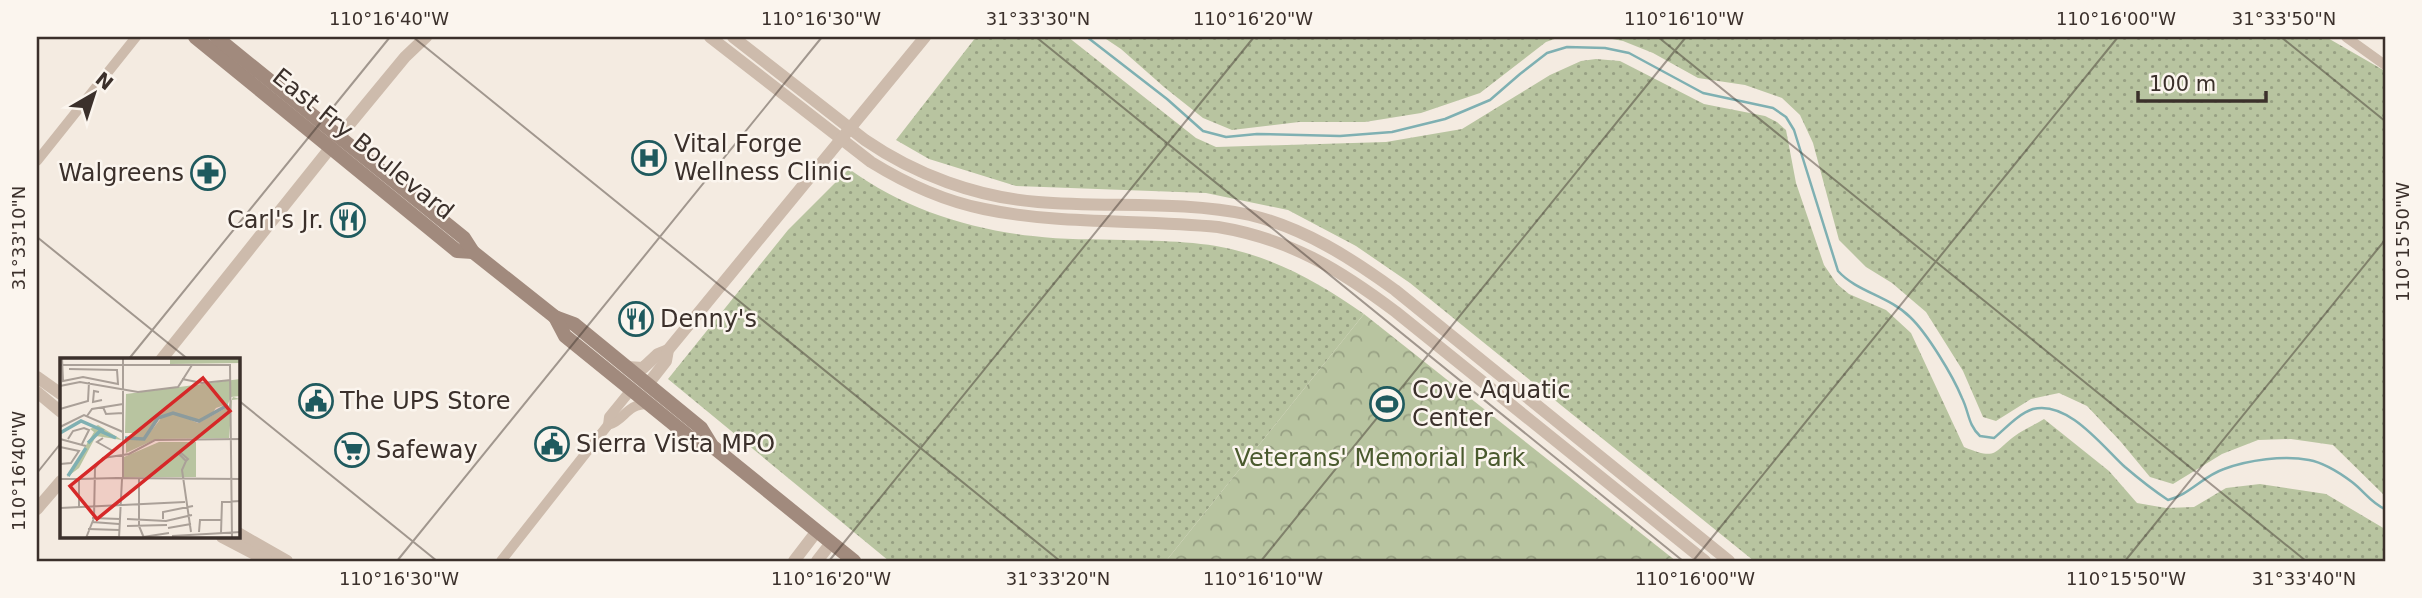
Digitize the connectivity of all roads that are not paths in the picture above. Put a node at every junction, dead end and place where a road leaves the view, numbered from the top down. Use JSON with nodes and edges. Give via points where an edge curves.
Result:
{"nodes":[{"id":1,"x":136,"y":37,"type":"edge"},
{"id":2,"x":195,"y":37,"type":"edge"},
{"id":3,"x":216,"y":37,"type":"edge"},
{"id":4,"x":426,"y":37,"type":"edge"},
{"id":5,"x":710,"y":37,"type":"edge"},
{"id":6,"x":925,"y":37,"type":"edge"},
{"id":7,"x":2346,"y":37,"type":"edge"},
{"id":8,"x":736,"y":38,"type":"edge"},
{"id":9,"x":2385,"y":65,"type":"edge"},
{"id":10,"x":846,"y":134,"type":"junction"},
{"id":11,"x":335,"y":142,"type":"junction"},
{"id":12,"x":37,"y":161,"type":"edge"},
{"id":13,"x":555,"y":317,"type":"junction"},
{"id":14,"x":668,"y":350,"type":"junction"},
{"id":15,"x":163,"y":358,"type":"edge"},
{"id":16,"x":627,"y":367,"type":"junction"},
{"id":17,"x":37,"y":377,"type":"edge"},
{"id":18,"x":648,"y":384,"type":"junction"},
{"id":19,"x":631,"y":390,"type":"junction"},
{"id":20,"x":37,"y":392,"type":"edge"},
{"id":21,"x":60,"y":393,"type":"edge"},
{"id":22,"x":648,"y":404,"type":"junction"},
{"id":23,"x":60,"y":411,"type":"edge"},
{"id":24,"x":608,"y":425,"type":"junction"},
{"id":25,"x":712,"y":446,"type":"junction"},
{"id":26,"x":60,"y":482,"type":"edge"},
{"id":27,"x":37,"y":509,"type":"edge"},
{"id":28,"x":817,"y":531,"type":"junction"},
{"id":29,"x":240,"y":534,"type":"edge"},
{"id":30,"x":224,"y":538,"type":"edge"},
{"id":31,"x":831,"y":542,"type":"junction"},
{"id":32,"x":268,"y":561,"type":"edge"},
{"id":33,"x":287,"y":561,"type":"edge"},
{"id":34,"x":501,"y":561,"type":"edge"},
{"id":35,"x":794,"y":561,"type":"edge"},
{"id":36,"x":817,"y":561,"type":"edge"},
{"id":37,"x":854,"y":561,"type":"edge"},
{"id":38,"x":1705,"y":561,"type":"edge"},
{"id":39,"x":1729,"y":561,"type":"edge"}],
"edges":[{"from":1,"to":12,"type":"street"},
{"from":2,"to":11,"type":"main road","name":"East Fry Boulevard"},
{"from":3,"to":11,"type":"main road","name":"East Fry Boulevard"},
{"from":4,"to":11,"type":"street"},
{"from":5,"to":10,"type":"street"},
{"from":6,"to":10,"type":"street"},
{"from":7,"to":9,"type":"street"},
{"from":8,"to":10,"type":"street"},
{"from":10,"to":14,"type":"street"},
{"from":10,"to":38,"type":"street","via":[[870,162],[893,176],[981,209],[1218,227],[1244,231],[1312,256],[1396,312]]},
{"from":10,"to":39,"type":"street","via":[[911,168],[990,195],[1037,202],[1198,207],[1278,224],[1318,241],[1395,290]]},
{"from":11,"to":13,"type":"main road","name":"East Fry Boulevard","via":[[457,251],[473,252]]},
{"from":11,"to":15,"type":"street"},
{"from":13,"to":16,"type":"main road","name":"East Fry Boulevard","via":[[574,324]]},
{"from":13,"to":19,"type":"main road","name":"East Fry Boulevard","via":[[565,336]]},
{"from":14,"to":16,"type":"street","via":[[643,368]]},
{"from":14,"to":18,"type":"street"},
{"from":16,"to":18,"type":"main road","name":"East Fry Boulevard"},
{"from":17,"to":21,"type":"street"},
{"from":18,"to":25,"type":"main road","name":"East Fry Boulevard","via":[[701,428]]},
{"from":19,"to":22,"type":"main road","name":"East Fry Boulevard"},
{"from":19,"to":24,"type":"street","via":[[609,417]]},
{"from":20,"to":23,"type":"street"},
{"from":22,"to":24,"type":"street","via":[[628,408],[617,423]]},
{"from":22,"to":25,"type":"main road","name":"East Fry Boulevard","via":[[692,439]]},
{"from":24,"to":34,"type":"street"},
{"from":25,"to":28,"type":"main road","name":"East Fry Boulevard"},
{"from":26,"to":27,"type":"street"},
{"from":28,"to":31,"type":"main road","name":"East Fry Boulevard"},
{"from":28,"to":35,"type":"street"},
{"from":29,"to":33,"type":"street"},
{"from":30,"to":32,"type":"street"},
{"from":31,"to":36,"type":"street"},
{"from":31,"to":37,"type":"main road","name":"East Fry Boulevard"}]}
